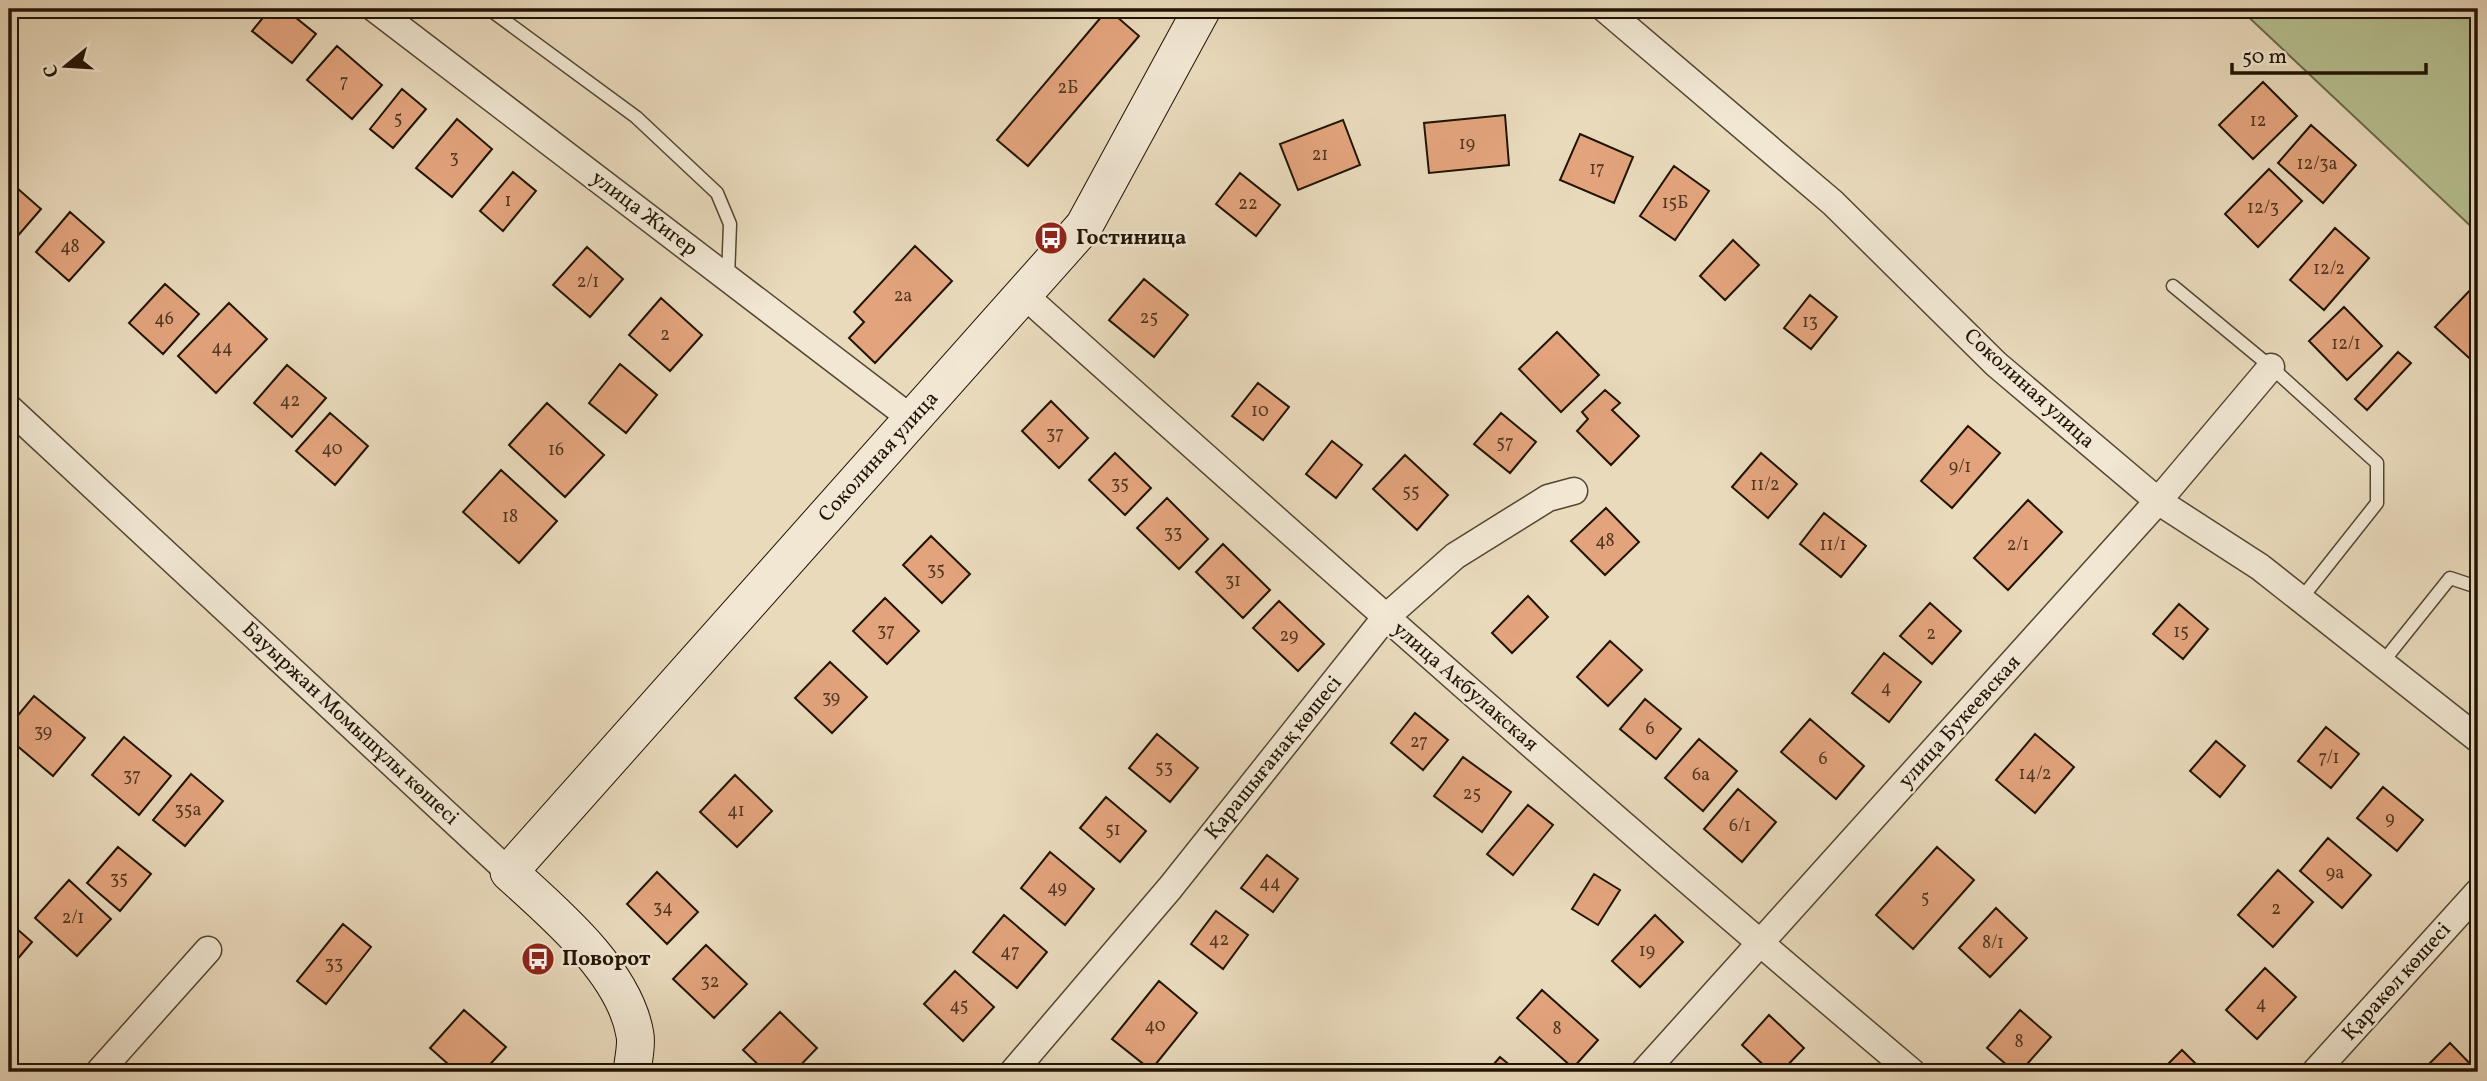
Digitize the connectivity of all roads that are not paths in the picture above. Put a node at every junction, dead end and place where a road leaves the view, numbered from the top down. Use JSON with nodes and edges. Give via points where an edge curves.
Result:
{"nodes":[{"id":1,"x":375,"y":9,"type":"edge"},
{"id":2,"x":489,"y":9,"type":"edge"},
{"id":3,"x":1202,"y":9,"type":"edge"},
{"id":4,"x":1605,"y":9,"type":"edge"},
{"id":5,"x":729,"y":279,"type":"junction"},
{"id":6,"x":2173,"y":286,"type":"dead end"},
{"id":7,"x":1023,"y":295,"type":"junction"},
{"id":8,"x":2271,"y":367,"type":"junction"},
{"id":9,"x":9,"y":408,"type":"edge"},
{"id":10,"x":912,"y":419,"type":"junction"},
{"id":11,"x":1574,"y":491,"type":"dead end"},
{"id":12,"x":2158,"y":501,"type":"junction"},
{"id":13,"x":2478,"y":595,"type":"edge"},
{"id":14,"x":2301,"y":599,"type":"junction"},
{"id":15,"x":1385,"y":618,"type":"junction"},
{"id":16,"x":2382,"y":663,"type":"junction"},
{"id":17,"x":2478,"y":738,"type":"edge"},
{"id":18,"x":509,"y":872,"type":"junction"},
{"id":19,"x":2478,"y":892,"type":"edge"},
{"id":20,"x":1760,"y":944,"type":"junction"},
{"id":21,"x":208,"y":950,"type":"dead end"},
{"id":22,"x":99,"y":1072,"type":"edge"},
{"id":23,"x":632,"y":1072,"type":"edge"},
{"id":24,"x":1013,"y":1072,"type":"edge"},
{"id":25,"x":1644,"y":1072,"type":"edge"},
{"id":26,"x":1912,"y":1072,"type":"edge"},
{"id":27,"x":2315,"y":1072,"type":"edge"}],
"edges":[{"from":1,"to":5,"type":"street","name":"улица Жигер"},
{"from":2,"to":5,"type":"lane","via":[[636,117],[717,193],[730,224]]},
{"from":3,"to":7,"type":"street","name":"Соколиная улица","via":[[1084,226]]},
{"from":4,"to":12,"type":"street","name":"Соколиная улица","via":[[1833,203],[1996,363]]},
{"from":5,"to":10,"type":"street","name":"улица Жигер"},
{"from":6,"to":8,"type":"lane"},
{"from":7,"to":10,"type":"street","name":"Соколиная улица"},
{"from":7,"to":15,"type":"street","name":"улица Акбулакская"},
{"from":8,"to":12,"type":"street","name":"улица Букеевская"},
{"from":8,"to":14,"type":"lane","via":[[2378,463],[2377,503]]},
{"from":9,"to":18,"type":"street","name":"Бауыржан Момышұлы көшесі"},
{"from":10,"to":18,"type":"street","name":"Соколиная улица"},
{"from":11,"to":15,"type":"street","name":"Қарашығанақ көшесі","via":[[1548,498],[1455,556]]},
{"from":12,"to":14,"type":"street","name":"Соколиная улица"},
{"from":12,"to":20,"type":"street","name":"улица Букеевская"},
{"from":13,"to":16,"type":"lane","via":[[2477,587],[2450,578]]},
{"from":14,"to":16,"type":"street","name":"Соколиная улица"},
{"from":15,"to":20,"type":"street","name":"улица Акбулакская"},
{"from":15,"to":24,"type":"street","name":"Қарашығанақ көшесі","via":[[1170,888]]},
{"from":16,"to":17,"type":"street","name":"Соколиная улица"},
{"from":18,"to":23,"type":"street","name":"Бауыржан Момышұлы көшесі","via":[[572,931],[623,994],[636,1036]]},
{"from":19,"to":27,"type":"street","name":"Қаракөл көшесі"},
{"from":20,"to":25,"type":"street","name":"улица Букеевская"},
{"from":20,"to":26,"type":"street","name":"улица Акбулакская"},
{"from":21,"to":22,"type":"street"}]}
